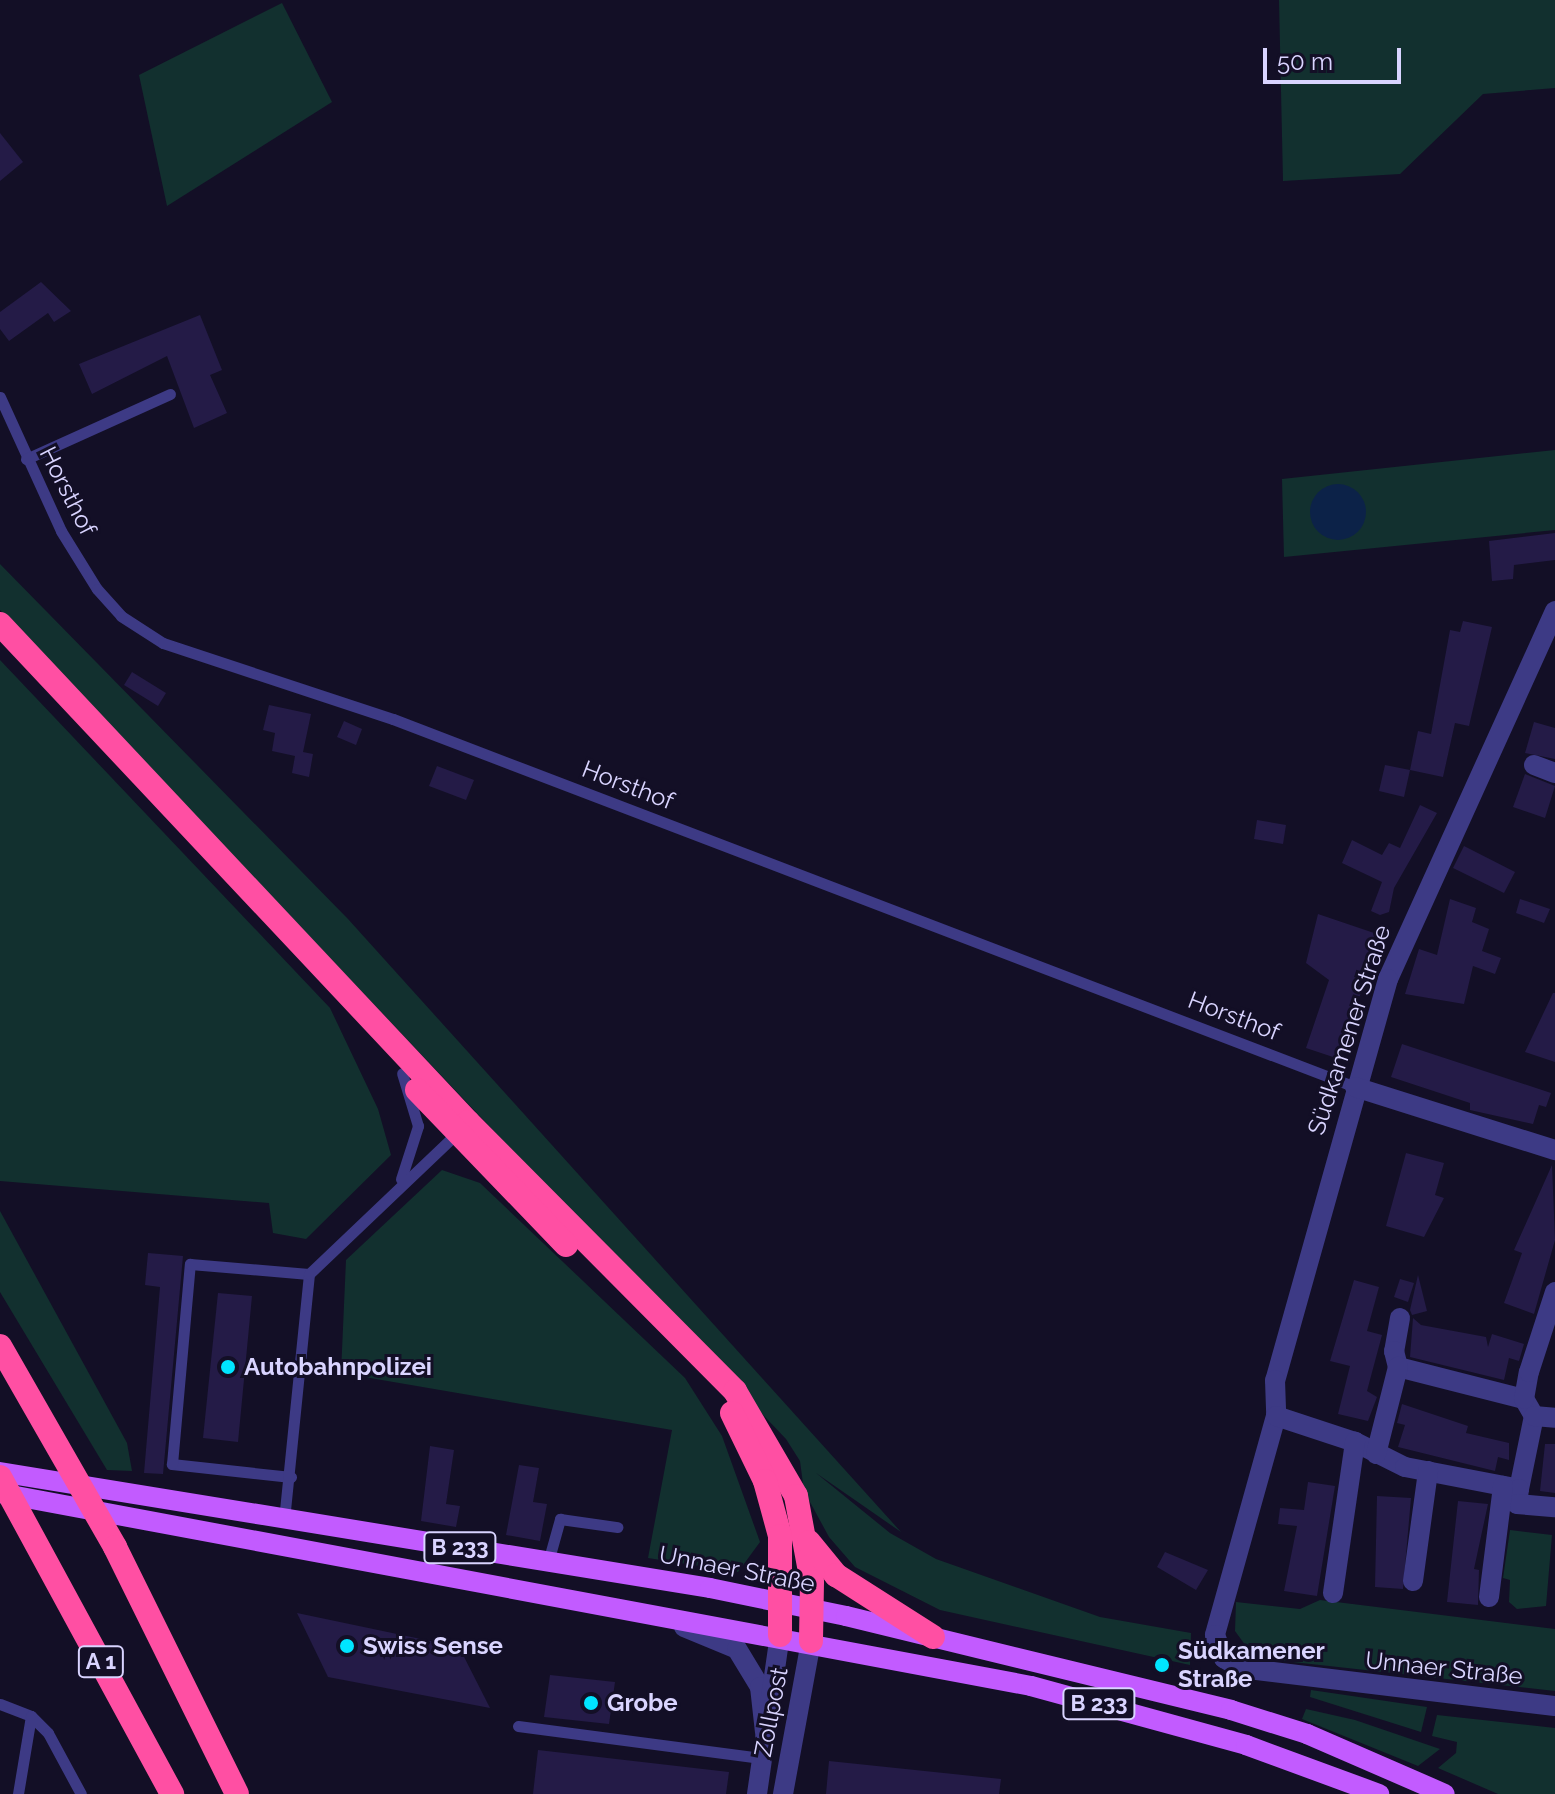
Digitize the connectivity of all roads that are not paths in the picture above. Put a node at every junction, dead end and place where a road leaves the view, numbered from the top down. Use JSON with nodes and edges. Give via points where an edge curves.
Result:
{"nodes":[{"id":1,"x":170,"y":394,"type":"dead end"},
{"id":2,"x":0,"y":397,"type":"edge"},
{"id":3,"x":26,"y":459,"type":"junction"},
{"id":4,"x":1555,"y":611,"type":"edge"},
{"id":5,"x":0,"y":624,"type":"edge"},
{"id":6,"x":0,"y":644,"type":"edge"},
{"id":7,"x":1534,"y":765,"type":"dead end"},
{"id":8,"x":1555,"y":773,"type":"edge"},
{"id":9,"x":402,"y":1073,"type":"junction"},
{"id":10,"x":1355,"y":1087,"type":"junction"},
{"id":11,"x":462,"y":1128,"type":"junction"},
{"id":12,"x":1553,"y":1144,"type":"edge"},
{"id":13,"x":394,"y":1192,"type":"junction"},
{"id":14,"x":309,"y":1274,"type":"junction"},
{"id":15,"x":1555,"y":1292,"type":"edge"},
{"id":16,"x":1400,"y":1318,"type":"dead end"},
{"id":17,"x":1549,"y":1328,"type":"edge"},
{"id":18,"x":0,"y":1346,"type":"edge"},
{"id":19,"x":1398,"y":1367,"type":"junction"},
{"id":20,"x":1529,"y":1407,"type":"junction"},
{"id":21,"x":1276,"y":1416,"type":"junction"},
{"id":22,"x":1555,"y":1418,"type":"edge"},
{"id":23,"x":1355,"y":1442,"type":"junction"},
{"id":24,"x":1376,"y":1454,"type":"junction"},
{"id":25,"x":1428,"y":1471,"type":"junction"},
{"id":26,"x":0,"y":1475,"type":"edge"},
{"id":27,"x":291,"y":1477,"type":"junction"},
{"id":28,"x":1511,"y":1487,"type":"junction"},
{"id":29,"x":0,"y":1493,"type":"edge"},
{"id":30,"x":1555,"y":1507,"type":"edge"},
{"id":31,"x":284,"y":1520,"type":"junction"},
{"id":32,"x":617,"y":1527,"type":"dead end"},
{"id":33,"x":807,"y":1540,"type":"junction"},
{"id":34,"x":548,"y":1562,"type":"junction"},
{"id":35,"x":1413,"y":1581,"type":"dead end"},
{"id":36,"x":1333,"y":1593,"type":"dead end"},
{"id":37,"x":1489,"y":1597,"type":"dead end"},
{"id":38,"x":782,"y":1602,"type":"junction"},
{"id":39,"x":815,"y":1610,"type":"junction"},
{"id":40,"x":650,"y":1615,"type":"junction"},
{"id":41,"x":780,"y":1635,"type":"junction"},
{"id":42,"x":933,"y":1637,"type":"junction"},
{"id":43,"x":811,"y":1641,"type":"junction"},
{"id":44,"x":1232,"y":1665,"type":"joint"},
{"id":45,"x":0,"y":1704,"type":"edge"},
{"id":46,"x":1555,"y":1706,"type":"edge"},
{"id":47,"x":31,"y":1716,"type":"junction"},
{"id":48,"x":518,"y":1726,"type":"dead end"},
{"id":49,"x":765,"y":1732,"type":"junction"},
{"id":50,"x":761,"y":1758,"type":"junction"},
{"id":51,"x":18,"y":1794,"type":"edge"},
{"id":52,"x":81,"y":1794,"type":"edge"},
{"id":53,"x":172,"y":1794,"type":"edge"},
{"id":54,"x":237,"y":1794,"type":"edge"},
{"id":55,"x":757,"y":1794,"type":"edge"},
{"id":56,"x":783,"y":1794,"type":"edge"},
{"id":57,"x":1379,"y":1794,"type":"edge"},
{"id":58,"x":1445,"y":1794,"type":"edge"}],
"edges":[{"from":1,"to":3,"type":"lane"},
{"from":2,"to":3,"type":"lane","name":"Horsthof"},
{"from":3,"to":10,"type":"lane","name":"Horsthof","via":[[97,589],[121,616],[163,643],[379,714]]},
{"from":4,"to":10,"type":"street","name":"Südkamener Straße","via":[[1431,874],[1388,979]]},
{"from":5,"to":11,"type":"highway"},
{"from":6,"to":9,"type":"highway"},
{"from":7,"to":8,"type":"street"},
{"from":9,"to":11,"type":"highway"},
{"from":9,"to":13,"type":"lane","via":[[418,1126],[416,1148]]},
{"from":10,"to":12,"type":"street"},
{"from":10,"to":21,"type":"street","name":"Südkamener Straße","via":[[1275,1380]]},
{"from":11,"to":13,"type":"lane"},
{"from":11,"to":33,"type":"highway","via":[[735,1391],[777,1456]]},
{"from":11,"to":38,"type":"highway","via":[[719,1395],[742,1427],[780,1536]]},
{"from":13,"to":14,"type":"lane"},
{"from":14,"to":27,"type":"lane"},
{"from":14,"to":27,"type":"lane","via":[[190,1264],[184,1325],[172,1464]]},
{"from":15,"to":17,"type":"street"},
{"from":16,"to":19,"type":"street","via":[[1394,1351]]},
{"from":17,"to":20,"type":"street"},
{"from":18,"to":54,"type":"highway","number":"A 1","via":[[115,1547]]},
{"from":19,"to":20,"type":"street"},
{"from":19,"to":24,"type":"street"},
{"from":20,"to":22,"type":"street"},
{"from":20,"to":28,"type":"street"},
{"from":21,"to":23,"type":"street"},
{"from":21,"to":44,"type":"street","name":"Südkamener Straße","via":[[1216,1622],[1217,1645]]},
{"from":23,"to":24,"type":"street"},
{"from":23,"to":36,"type":"street"},
{"from":24,"to":25,"type":"street"},
{"from":25,"to":28,"type":"street"},
{"from":25,"to":35,"type":"street"},
{"from":26,"to":31,"type":"main road","name":"Unnaer Straße","number":"B 233"},
{"from":26,"to":53,"type":"highway","number":"A 1"},
{"from":27,"to":31,"type":"lane"},
{"from":28,"to":30,"type":"street","via":[[1517,1504]]},
{"from":28,"to":37,"type":"street"},
{"from":29,"to":40,"type":"main road","number":"B 233"},
{"from":31,"to":34,"type":"main road","name":"Unnaer Straße","number":"B 233"},
{"from":32,"to":34,"type":"lane","via":[[560,1519]]},
{"from":33,"to":39,"type":"highway"},
{"from":33,"to":42,"type":"highway","via":[[836,1575]]},
{"from":34,"to":38,"type":"main road","name":"Unnaer Straße","number":"B 233"},
{"from":38,"to":39,"type":"main road","name":"Unnaer Straße","number":"B 233"},
{"from":38,"to":41,"type":"highway"},
{"from":39,"to":42,"type":"main road","name":"Unnaer Straße","number":"B 233"},
{"from":39,"to":43,"type":"highway"},
{"from":40,"to":41,"type":"main road","number":"B 233"},
{"from":40,"to":49,"type":"street","name":"Zollpost","via":[[737,1649],[760,1687]]},
{"from":41,"to":43,"type":"main road","number":"B 233"},
{"from":41,"to":49,"type":"street","name":"Zollpost"},
{"from":42,"to":58,"type":"main road","name":"Unnaer Straße","number":"B 233","via":[[1231,1710],[1307,1734]]},
{"from":43,"to":56,"type":"street","name":"Zollpost"},
{"from":43,"to":57,"type":"main road","number":"B 233","via":[[1144,1715]]},
{"from":44,"to":46,"type":"street","name":"Unnaer Straße"},
{"from":45,"to":47,"type":"lane"},
{"from":47,"to":51,"type":"lane"},
{"from":47,"to":52,"type":"lane","via":[[48,1733]]},
{"from":48,"to":50,"type":"lane","name":"Zollpost"},
{"from":49,"to":50,"type":"street","name":"Zollpost"},
{"from":50,"to":55,"type":"street","name":"Zollpost"}]}
